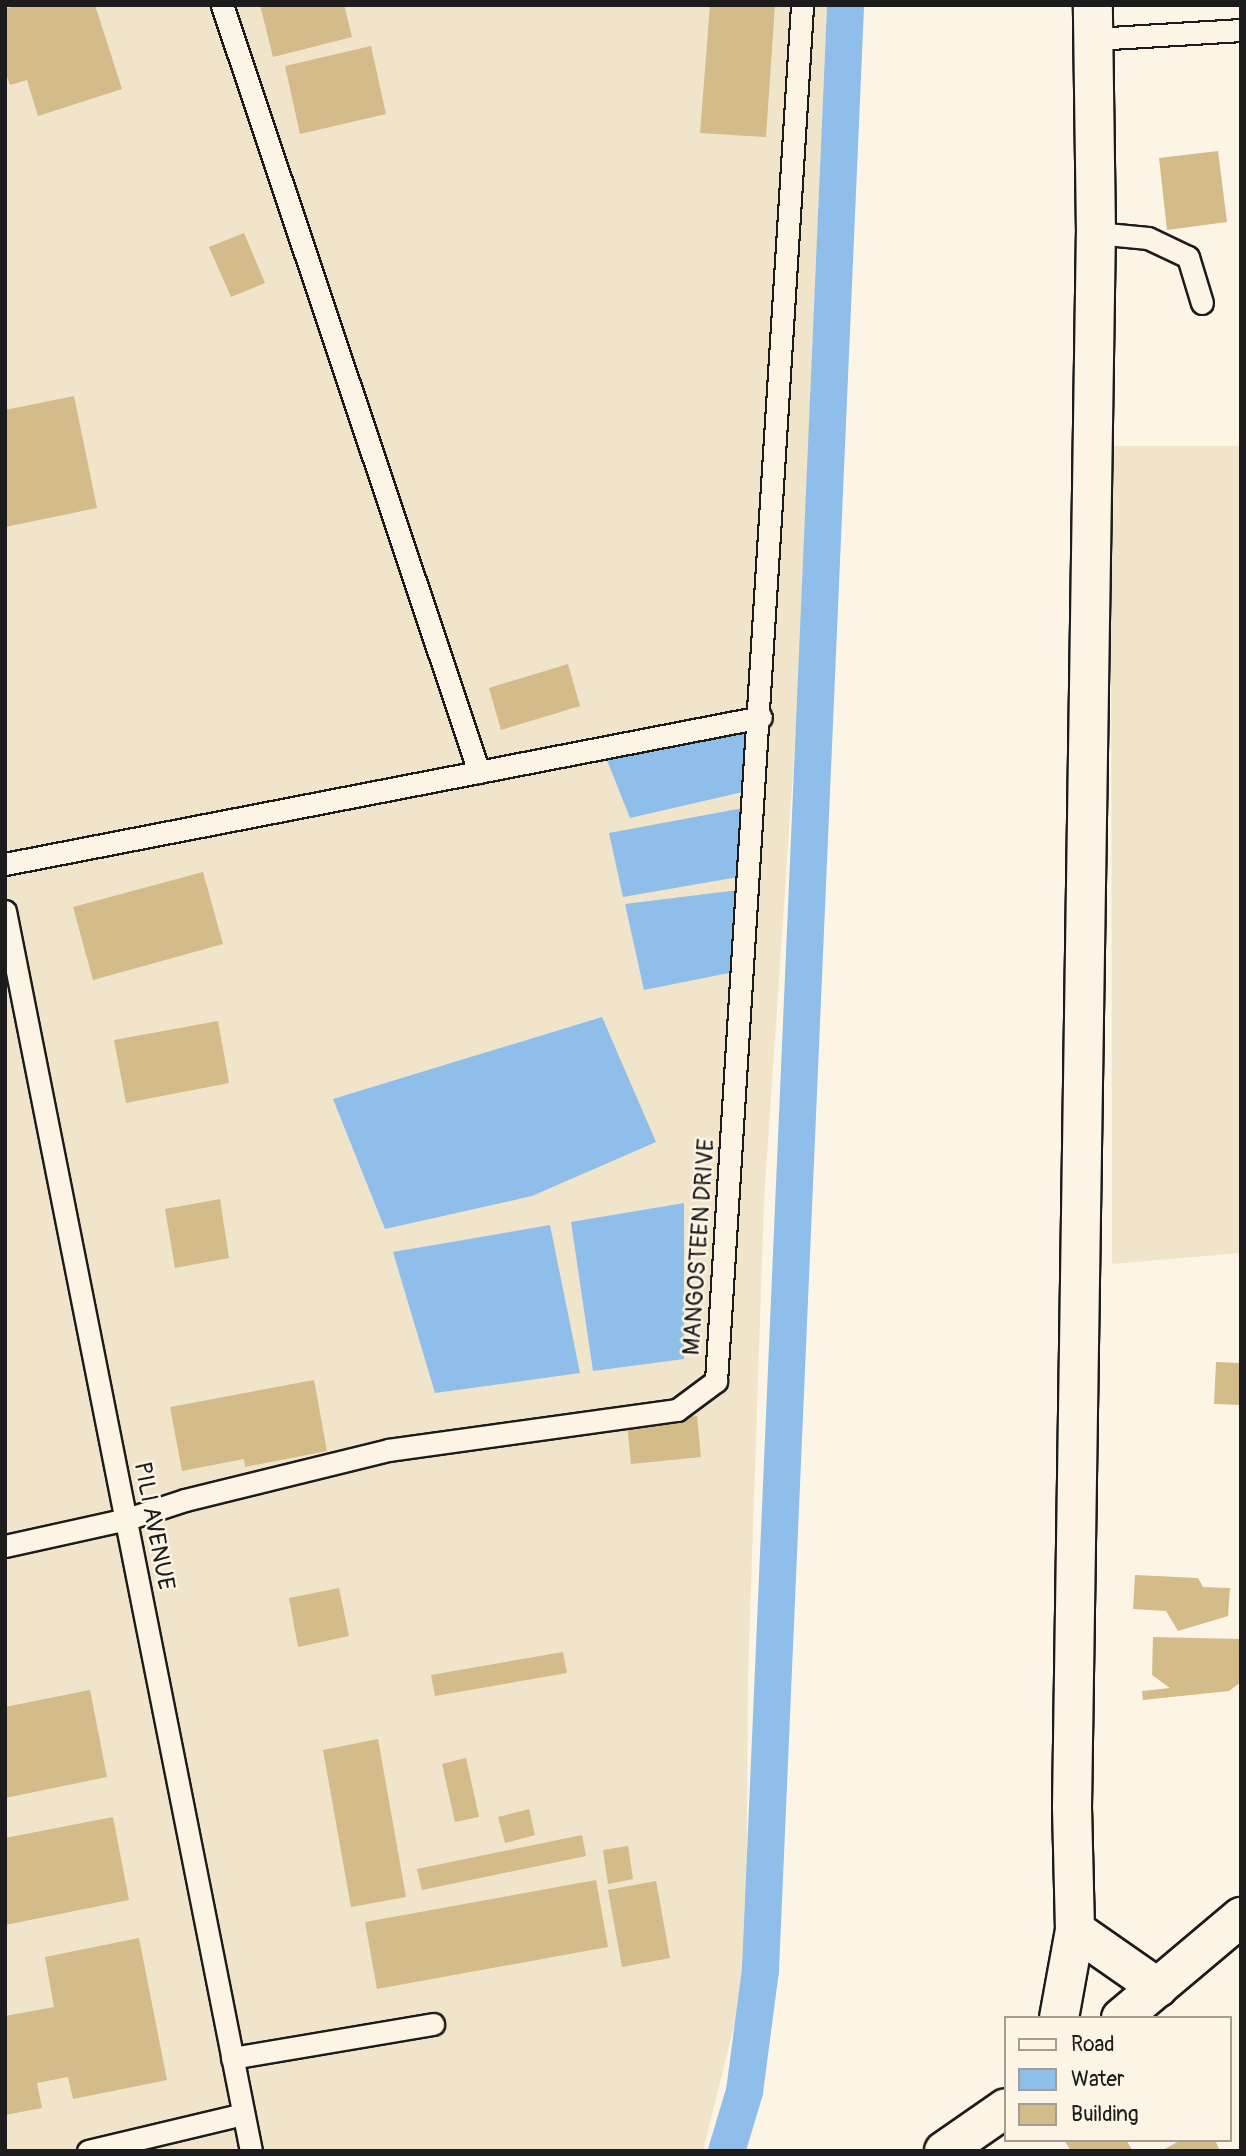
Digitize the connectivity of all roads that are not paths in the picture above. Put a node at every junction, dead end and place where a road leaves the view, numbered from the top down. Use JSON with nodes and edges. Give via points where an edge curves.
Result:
{"nodes":[{"id":1,"x":222,"y":5,"type":"edge"},
{"id":2,"x":802,"y":5,"type":"edge"},
{"id":3,"x":1094,"y":22,"type":"edge"},
{"id":4,"x":1241,"y":30,"type":"edge"},
{"id":5,"x":1096,"y":233,"type":"junction"},
{"id":6,"x":1202,"y":303,"type":"dead end"},
{"id":7,"x":761,"y":717,"type":"junction"},
{"id":8,"x":479,"y":772,"type":"junction"},
{"id":9,"x":5,"y":864,"type":"edge"},
{"id":10,"x":5,"y":911,"type":"edge"},
{"id":11,"x":127,"y":1519,"type":"junction"},
{"id":12,"x":5,"y":1546,"type":"edge"},
{"id":13,"x":1241,"y":1916,"type":"edge"},
{"id":14,"x":1075,"y":1930,"type":"junction"},
{"id":15,"x":1158,"y":1988,"type":"junction"},
{"id":16,"x":1059,"y":2016,"type":"edge"},
{"id":17,"x":1123,"y":2016,"type":"edge"},
{"id":18,"x":433,"y":2024,"type":"dead end"},
{"id":19,"x":232,"y":2058,"type":"junction"},
{"id":20,"x":1004,"y":2109,"type":"edge"},
{"id":21,"x":243,"y":2114,"type":"junction"},
{"id":22,"x":88,"y":2151,"type":"edge"},
{"id":23,"x":251,"y":2151,"type":"edge"},
{"id":24,"x":944,"y":2151,"type":"edge"}],
"edges":[{"from":1,"to":8,"type":"lane"},
{"from":2,"to":7,"type":"lane","name":"MANGOSTEEN DRIVE"},
{"from":3,"to":4,"type":"lane"},
{"from":3,"to":5,"type":"main road"},
{"from":5,"to":6,"type":"lane","via":[[1148,238],[1188,257]]},
{"from":5,"to":14,"type":"main road","via":[[1072,1807]]},
{"from":7,"to":8,"type":"lane"},
{"from":7,"to":11,"type":"lane","name":"MANGOSTEEN DRIVE","via":[[716,1381],[677,1410],[388,1450],[185,1500]]},
{"from":8,"to":9,"type":"lane"},
{"from":10,"to":11,"type":"lane","name":"PILI AVENUE"},
{"from":11,"to":12,"type":"lane","name":"MANGOSTEEN DRIVE"},
{"from":11,"to":19,"type":"lane","name":"PILI AVENUE"},
{"from":13,"to":15,"type":"main road"},
{"from":14,"to":15,"type":"main road"},
{"from":14,"to":16,"type":"main road"},
{"from":15,"to":17,"type":"main road"},
{"from":18,"to":19,"type":"lane"},
{"from":19,"to":21,"type":"lane","name":"PILI AVENUE"},
{"from":20,"to":24,"type":"main road"},
{"from":21,"to":22,"type":"lane"},
{"from":21,"to":23,"type":"lane","name":"PILI AVENUE"}]}
